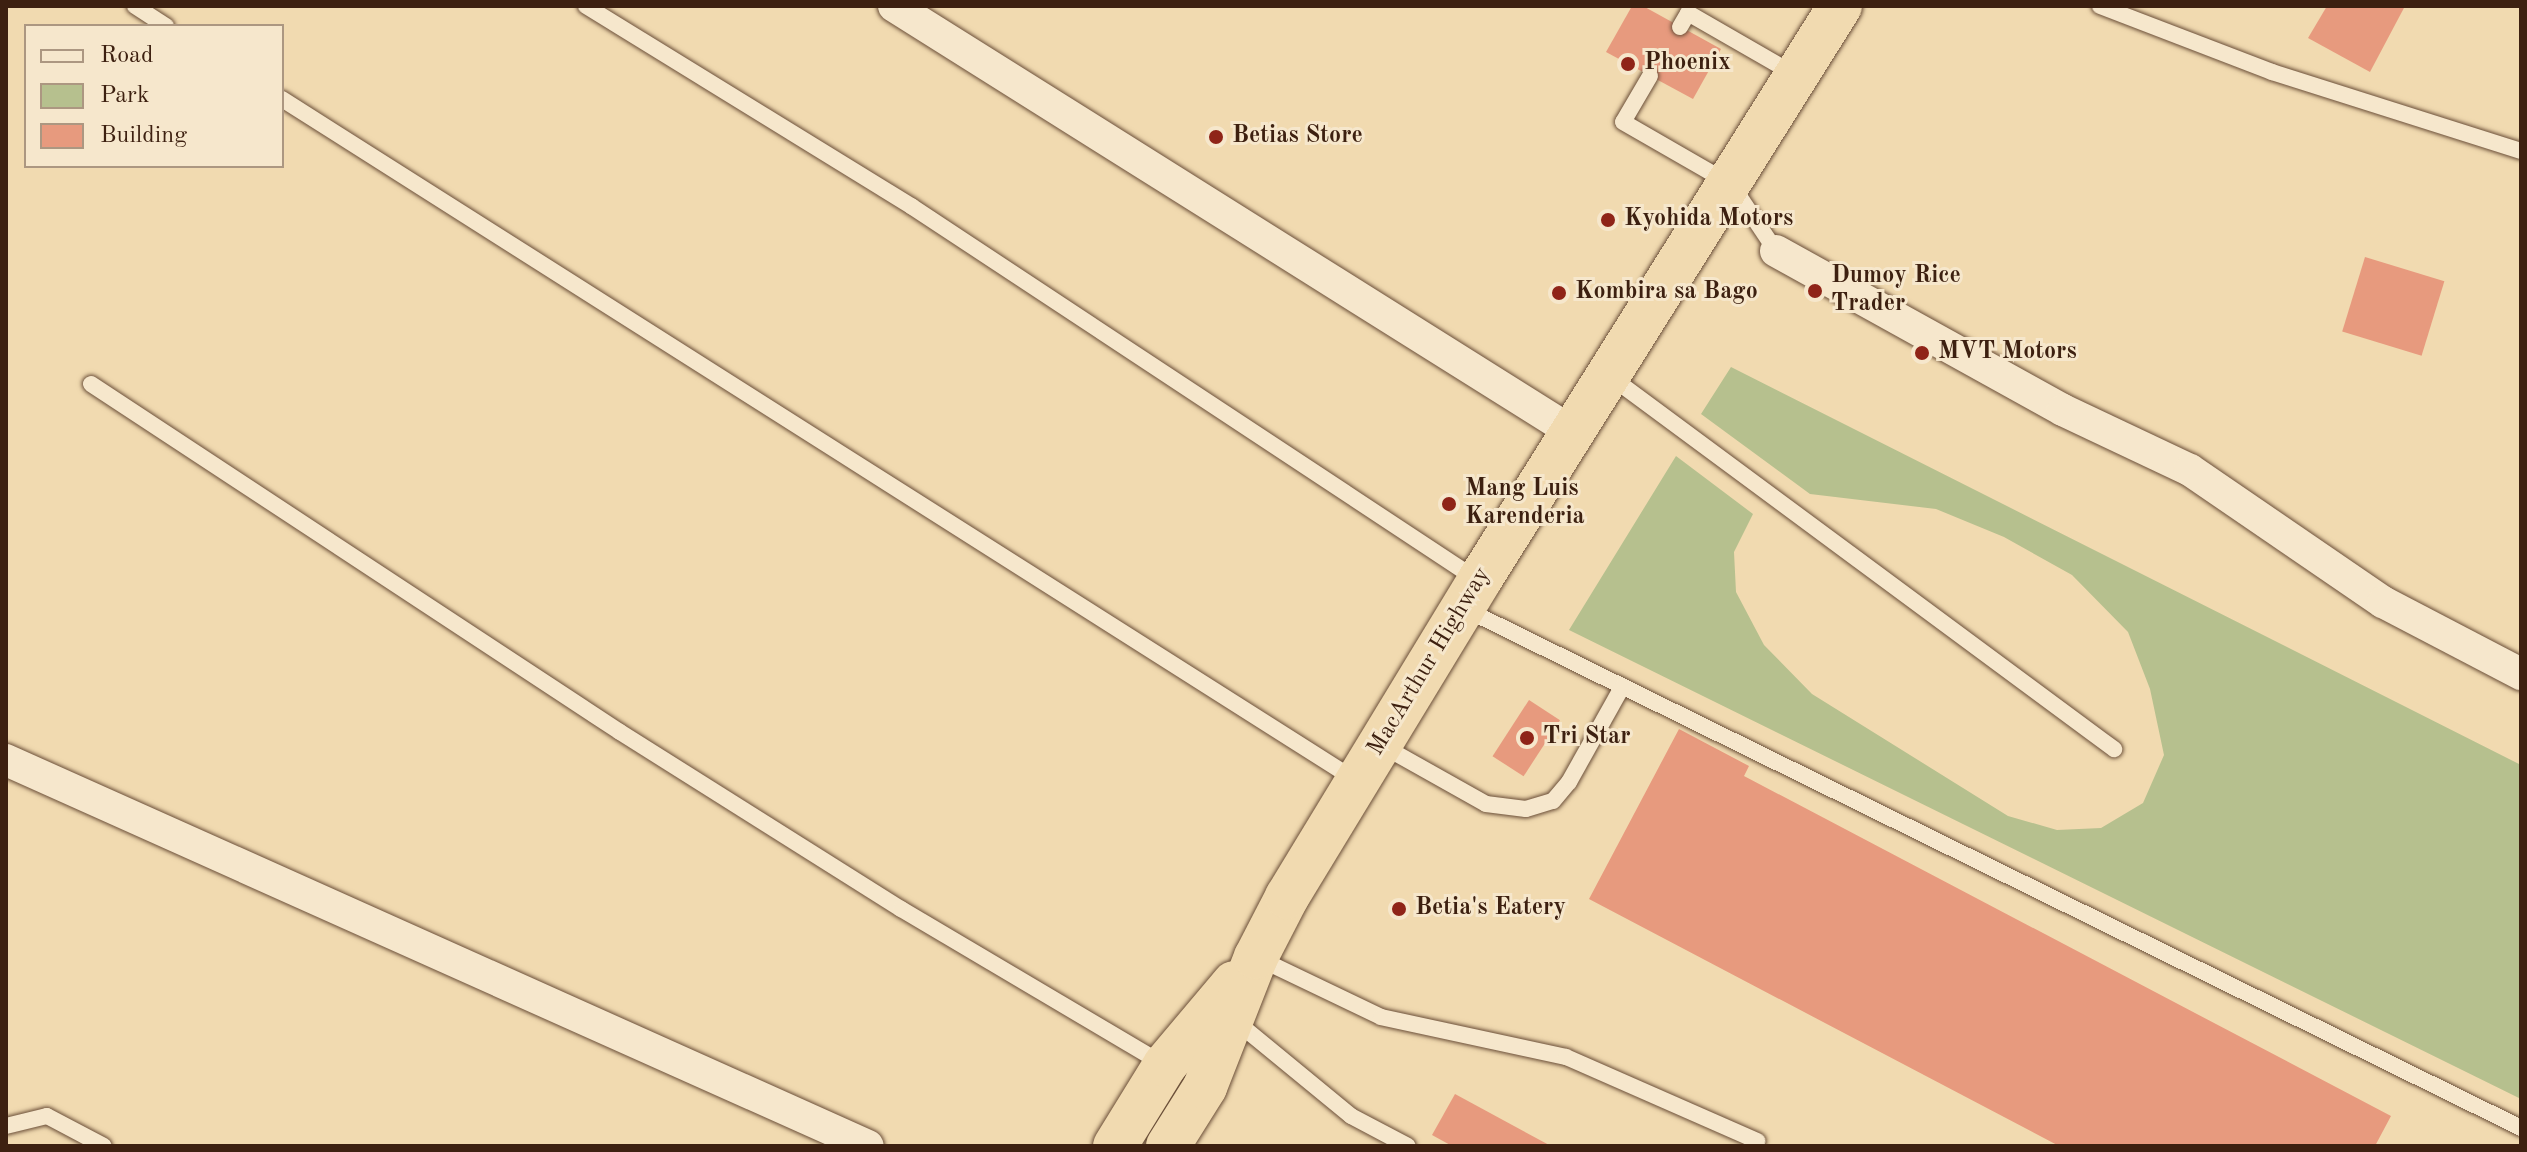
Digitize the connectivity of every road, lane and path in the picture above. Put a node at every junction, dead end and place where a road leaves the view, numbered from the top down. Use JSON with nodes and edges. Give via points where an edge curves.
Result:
{"nodes":[{"id":1,"x":135,"y":6,"type":"edge"},
{"id":2,"x":586,"y":6,"type":"edge"},
{"id":3,"x":894,"y":6,"type":"edge"},
{"id":4,"x":1840,"y":6,"type":"edge"},
{"id":5,"x":2100,"y":6,"type":"edge"},
{"id":6,"x":163,"y":24,"type":"edge"},
{"id":7,"x":1680,"y":27,"type":"dead end"},
{"id":8,"x":1650,"y":76,"type":"dead end"},
{"id":9,"x":1797,"y":76,"type":"junction"},
{"id":10,"x":284,"y":100,"type":"edge"},
{"id":11,"x":2521,"y":151,"type":"edge"},
{"id":12,"x":1731,"y":184,"type":"junction"},
{"id":13,"x":1776,"y":251,"type":"joint"},
{"id":14,"x":1610,"y":376,"type":"junction"},
{"id":15,"x":91,"y":384,"type":"dead end"},
{"id":16,"x":1574,"y":433,"type":"junction"},
{"id":17,"x":1470,"y":594,"type":"junction"},
{"id":18,"x":2521,"y":674,"type":"edge"},
{"id":19,"x":1622,"y":687,"type":"junction"},
{"id":20,"x":1379,"y":744,"type":"junction"},
{"id":21,"x":2114,"y":749,"type":"dead end"},
{"id":22,"x":6,"y":760,"type":"edge"},
{"id":23,"x":1358,"y":782,"type":"junction"},
{"id":24,"x":1256,"y":957,"type":"junction"},
{"id":25,"x":1232,"y":1018,"type":"junction"},
{"id":26,"x":1165,"y":1065,"type":"junction"},
{"id":27,"x":6,"y":1126,"type":"edge"},
{"id":28,"x":2521,"y":1128,"type":"edge"},
{"id":29,"x":1757,"y":1141,"type":"dead end"},
{"id":30,"x":104,"y":1146,"type":"edge"},
{"id":31,"x":868,"y":1146,"type":"edge"},
{"id":32,"x":1115,"y":1146,"type":"edge"},
{"id":33,"x":1168,"y":1146,"type":"edge"},
{"id":34,"x":1408,"y":1146,"type":"edge"}],
"edges":[{"from":1,"to":6,"type":"lane"},
{"from":2,"to":17,"type":"lane","via":[[911,206]]},
{"from":3,"to":16,"type":"street"},
{"from":4,"to":9,"type":"highway","name":"MacArthur Highway"},
{"from":5,"to":11,"type":"lane","via":[[2272,72]]},
{"from":7,"to":9,"type":"lane","via":[[1688,13]]},
{"from":8,"to":12,"type":"lane","via":[[1623,122]]},
{"from":9,"to":12,"type":"highway","name":"MacArthur Highway"},
{"from":10,"to":23,"type":"lane"},
{"from":12,"to":13,"type":"lane"},
{"from":12,"to":14,"type":"highway","name":"MacArthur Highway"},
{"from":13,"to":18,"type":"street","via":[[2063,410],[2190,470],[2383,602]]},
{"from":14,"to":16,"type":"highway","name":"MacArthur Highway"},
{"from":14,"to":21,"type":"lane"},
{"from":15,"to":26,"type":"lane","via":[[660,757],[901,909]]},
{"from":16,"to":17,"type":"highway","name":"MacArthur Highway"},
{"from":17,"to":19,"type":"lane"},
{"from":17,"to":20,"type":"highway","name":"MacArthur Highway"},
{"from":19,"to":20,"type":"lane","via":[[1569,782],[1553,801],[1526,809],[1486,804]]},
{"from":19,"to":28,"type":"lane"},
{"from":20,"to":23,"type":"highway","name":"MacArthur Highway"},
{"from":22,"to":31,"type":"street"},
{"from":23,"to":24,"type":"highway","name":"MacArthur Highway"},
{"from":24,"to":25,"type":"highway","name":"MacArthur Highway"},
{"from":24,"to":26,"type":"highway","name":"MacArthur Highway"},
{"from":24,"to":29,"type":"lane","via":[[1381,1017],[1566,1057]]},
{"from":25,"to":33,"type":"highway","name":"MacArthur Highway","via":[[1205,1087]]},
{"from":25,"to":34,"type":"lane","via":[[1351,1116]]},
{"from":26,"to":32,"type":"highway","name":"MacArthur Highway"},
{"from":27,"to":30,"type":"lane","via":[[47,1116]]}]}
